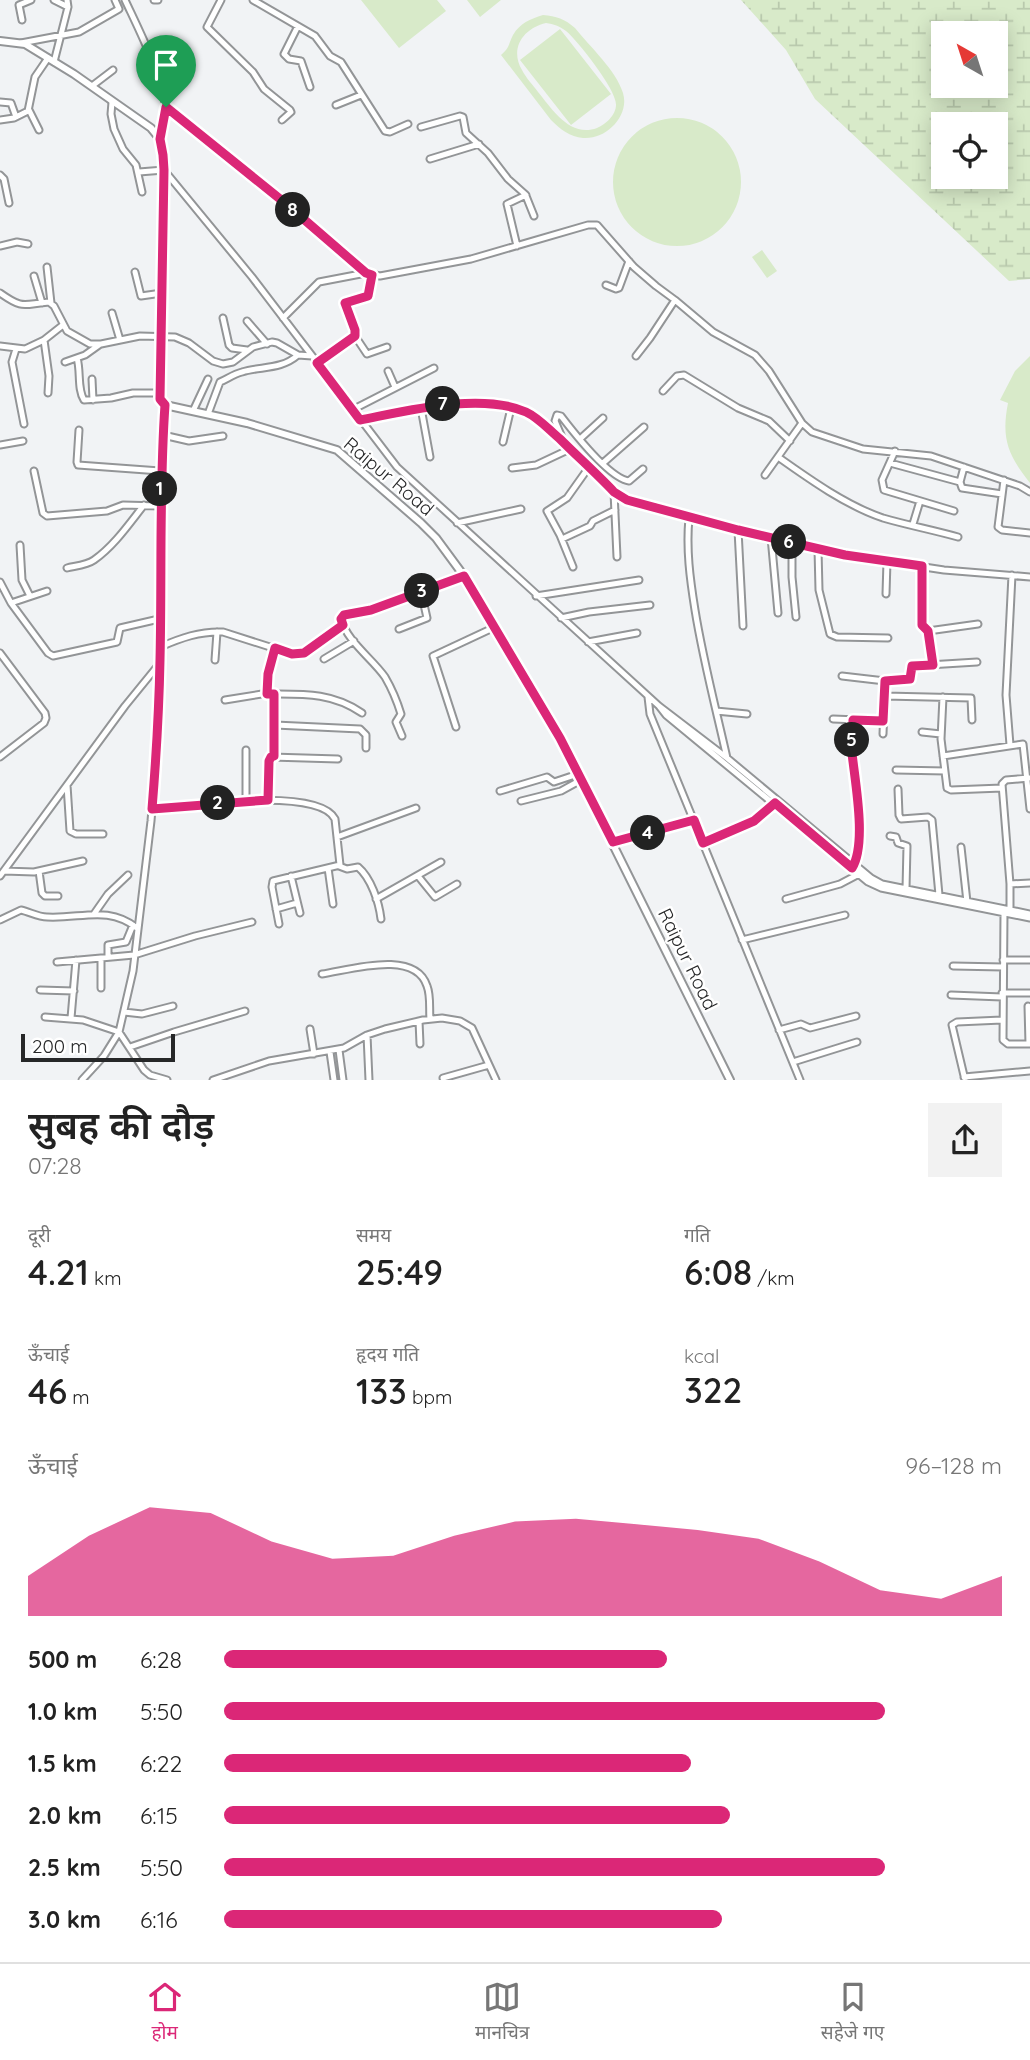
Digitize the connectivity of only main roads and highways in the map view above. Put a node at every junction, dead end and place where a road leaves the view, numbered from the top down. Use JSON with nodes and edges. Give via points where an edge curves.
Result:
{"nodes":[{"id":1,"x":0,"y":41,"type":"edge"},
{"id":2,"x":730,"y":1080,"type":"edge"}],
"edges":[{"from":1,"to":2,"type":"main road","name":"Raipur Road","via":[[21,43],[51,60],[151,128],[160,139],[164,170],[161,401],[337,450],[429,530],[464,576],[560,738]]}]}
